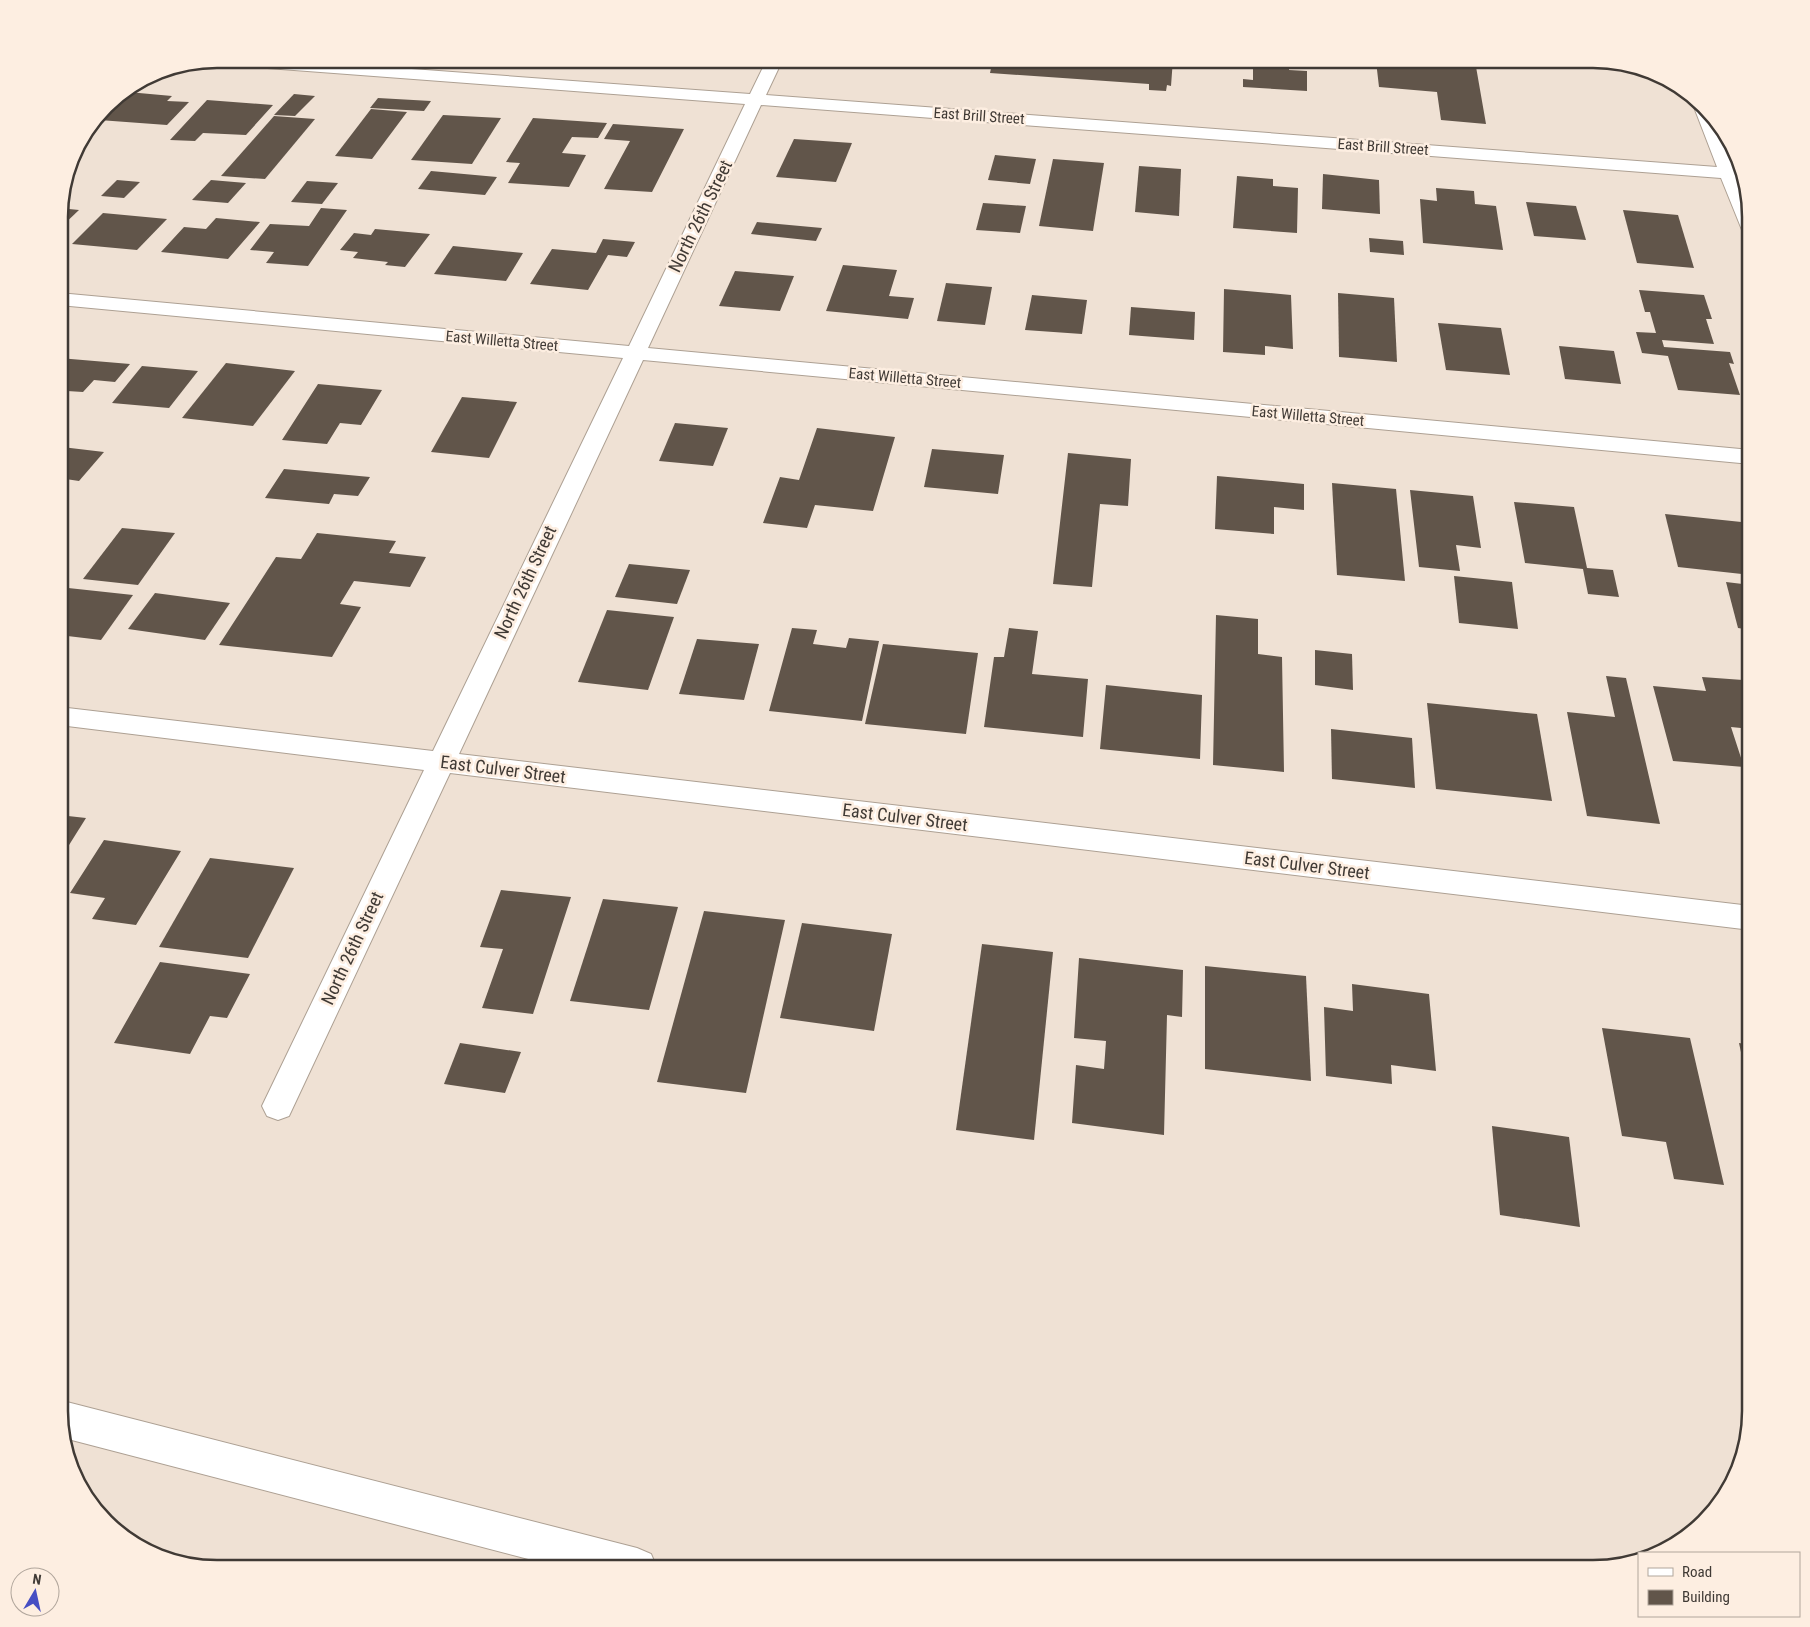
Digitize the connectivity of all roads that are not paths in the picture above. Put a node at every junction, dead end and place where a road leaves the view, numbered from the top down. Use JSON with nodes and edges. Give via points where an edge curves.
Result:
{"nodes":[{"id":1,"x":337,"y":68,"type":"edge"},
{"id":2,"x":771,"y":68,"type":"edge"},
{"id":3,"x":756,"y":99,"type":"junction"},
{"id":4,"x":1712,"y":126,"type":"edge"},
{"id":5,"x":1736,"y":174,"type":"edge"},
{"id":6,"x":68,"y":300,"type":"edge"},
{"id":7,"x":633,"y":353,"type":"junction"},
{"id":8,"x":1742,"y":456,"type":"edge"},
{"id":9,"x":68,"y":717,"type":"edge"},
{"id":10,"x":440,"y":761,"type":"junction"},
{"id":11,"x":1742,"y":917,"type":"edge"},
{"id":12,"x":278,"y":1106,"type":"dead end"},
{"id":13,"x":68,"y":1420,"type":"edge"},
{"id":14,"x":606,"y":1560,"type":"edge"}],
"edges":[{"from":1,"to":3,"type":"main road","name":"East Brill Street"},
{"from":2,"to":3,"type":"main road","name":"North 26th Street"},
{"from":3,"to":5,"type":"main road","name":"East Brill Street"},
{"from":3,"to":7,"type":"main road","name":"North 26th Street"},
{"from":4,"to":5,"type":"main road"},
{"from":6,"to":7,"type":"main road","name":"East Willetta Street"},
{"from":7,"to":8,"type":"main road","name":"East Willetta Street"},
{"from":7,"to":10,"type":"main road","name":"North 26th Street"},
{"from":9,"to":10,"type":"main road","name":"East Culver Street"},
{"from":10,"to":11,"type":"main road","name":"East Culver Street"},
{"from":10,"to":12,"type":"main road","name":"North 26th Street"},
{"from":13,"to":14,"type":"main road"}]}
